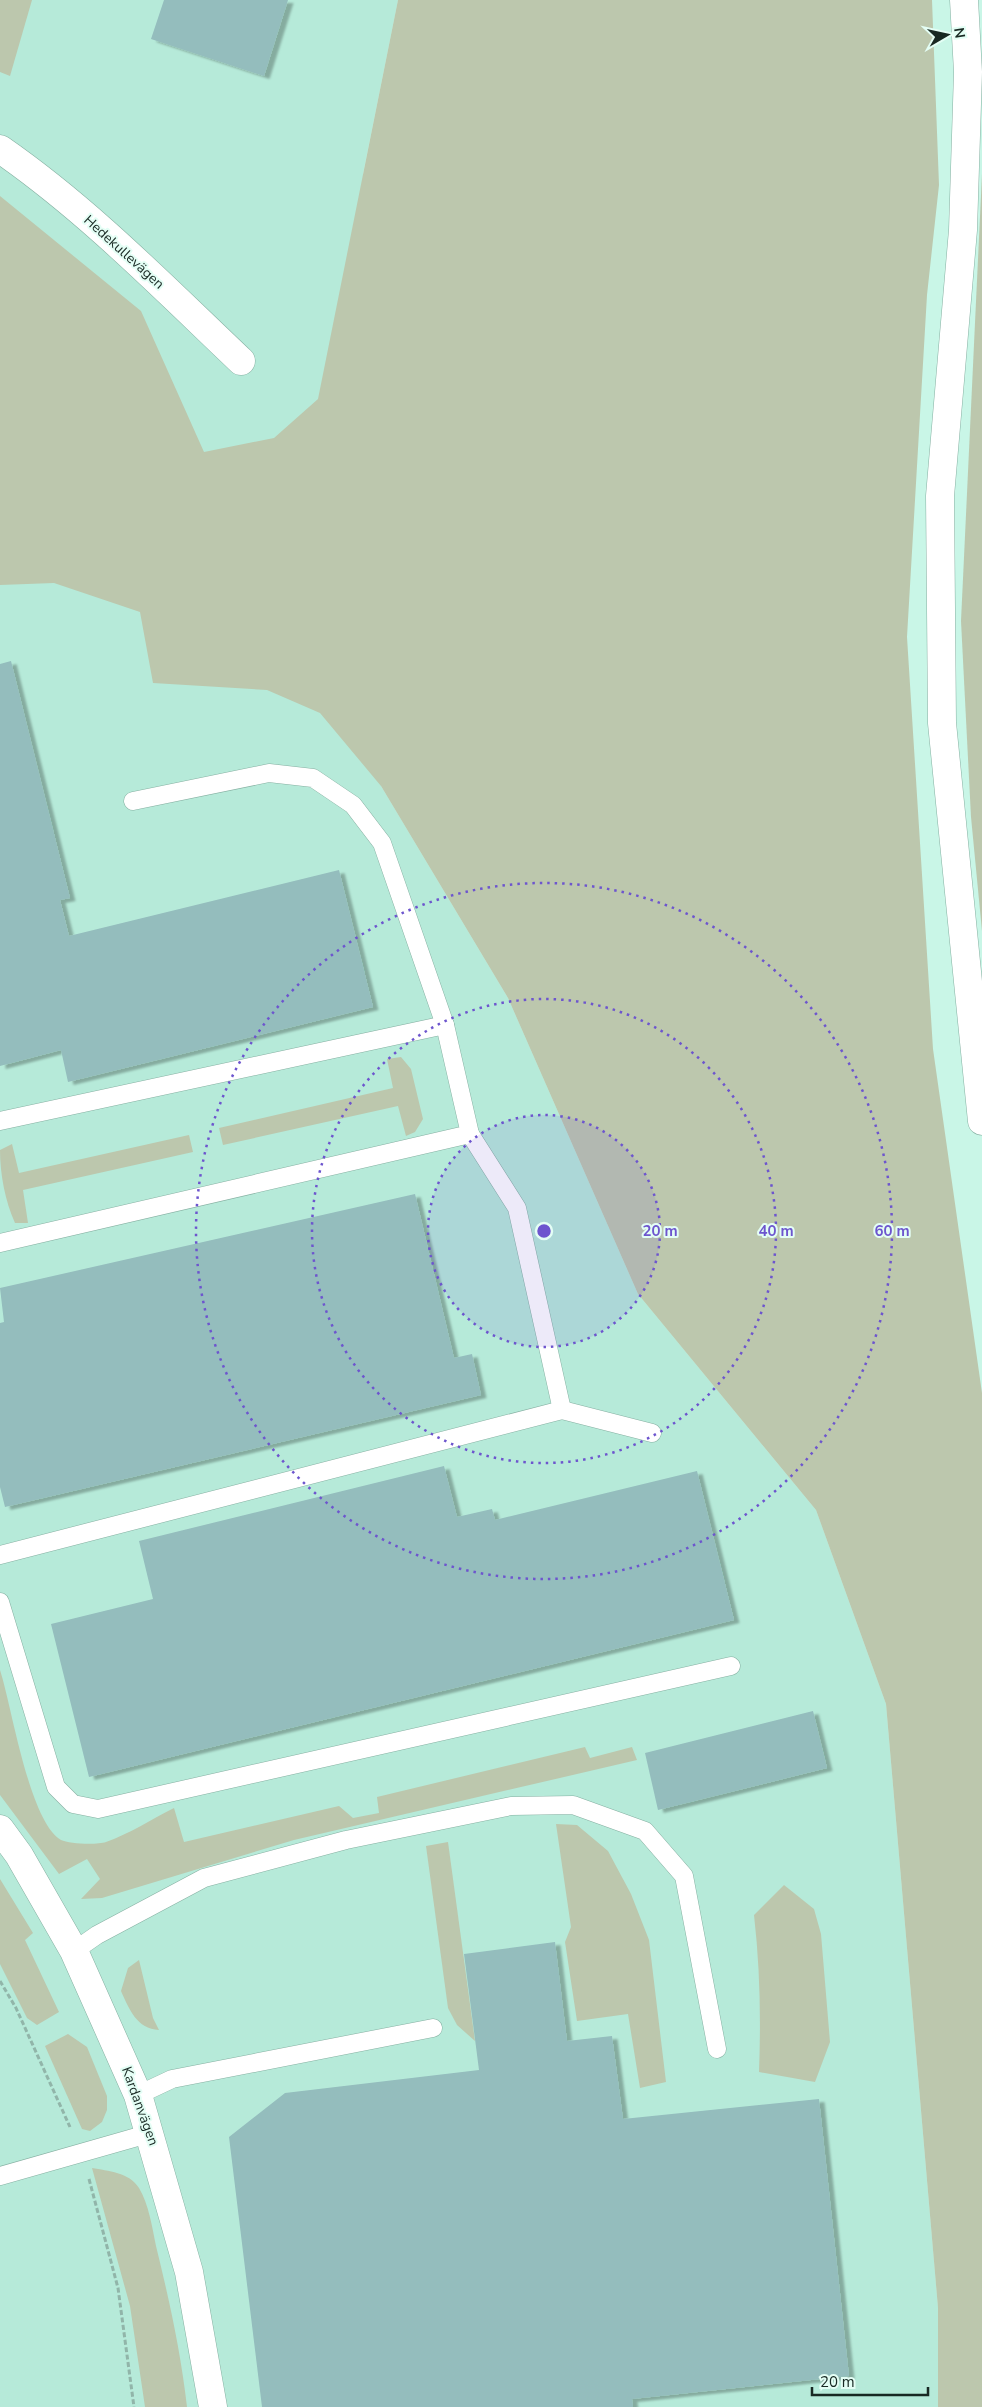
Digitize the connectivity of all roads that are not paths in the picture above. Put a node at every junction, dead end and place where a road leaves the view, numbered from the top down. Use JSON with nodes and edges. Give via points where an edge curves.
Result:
{"nodes":[{"id":1,"x":964,"y":0,"type":"edge"},
{"id":2,"x":0,"y":150,"type":"edge"},
{"id":3,"x":242,"y":361,"type":"dead end"},
{"id":4,"x":133,"y":801,"type":"dead end"},
{"id":5,"x":445,"y":1025,"type":"junction"},
{"id":6,"x":0,"y":1121,"type":"edge"},
{"id":7,"x":982,"y":1121,"type":"edge"},
{"id":8,"x":470,"y":1134,"type":"junction"},
{"id":9,"x":0,"y":1243,"type":"edge"},
{"id":10,"x":562,"y":1410,"type":"junction"},
{"id":11,"x":652,"y":1433,"type":"dead end"},
{"id":12,"x":0,"y":1555,"type":"edge"},
{"id":13,"x":0,"y":1602,"type":"edge"},
{"id":14,"x":731,"y":1666,"type":"dead end"},
{"id":15,"x":0,"y":1829,"type":"edge"},
{"id":16,"x":74,"y":1951,"type":"junction"},
{"id":17,"x":433,"y":2028,"type":"dead end"},
{"id":18,"x":717,"y":2049,"type":"dead end"},
{"id":19,"x":138,"y":2095,"type":"junction"},
{"id":20,"x":151,"y":2133,"type":"junction"},
{"id":21,"x":0,"y":2176,"type":"edge"},
{"id":22,"x":213,"y":2407,"type":"edge"}],
"edges":[{"from":1,"to":7,"type":"main road","via":[[968,72],[963,230],[940,496],[942,723]]},
{"from":2,"to":3,"type":"main road","name":"Hedekullevägen","via":[[30,170],[96,226]]},
{"from":4,"to":5,"type":"lane","via":[[269,773],[313,778],[353,805],[382,843]]},
{"from":5,"to":6,"type":"lane"},
{"from":5,"to":8,"type":"lane"},
{"from":8,"to":9,"type":"lane"},
{"from":8,"to":10,"type":"lane","via":[[517,1208]]},
{"from":10,"to":11,"type":"lane"},
{"from":10,"to":12,"type":"lane"},
{"from":13,"to":14,"type":"lane","via":[[56,1787],[72,1804],[98,1809]]},
{"from":15,"to":16,"type":"main road","name":"Kardanvägen","via":[[19,1855]]},
{"from":16,"to":18,"type":"lane","via":[[204,1878],[346,1840],[511,1806],[573,1805],[644,1830],[684,1876]]},
{"from":16,"to":19,"type":"main road","name":"Kardanvägen"},
{"from":17,"to":19,"type":"lane","via":[[172,2079]]},
{"from":19,"to":20,"type":"main road","name":"Kardanvägen"},
{"from":20,"to":21,"type":"lane"},
{"from":20,"to":22,"type":"main road","name":"Kardanvägen","via":[[189,2272]]}]}
